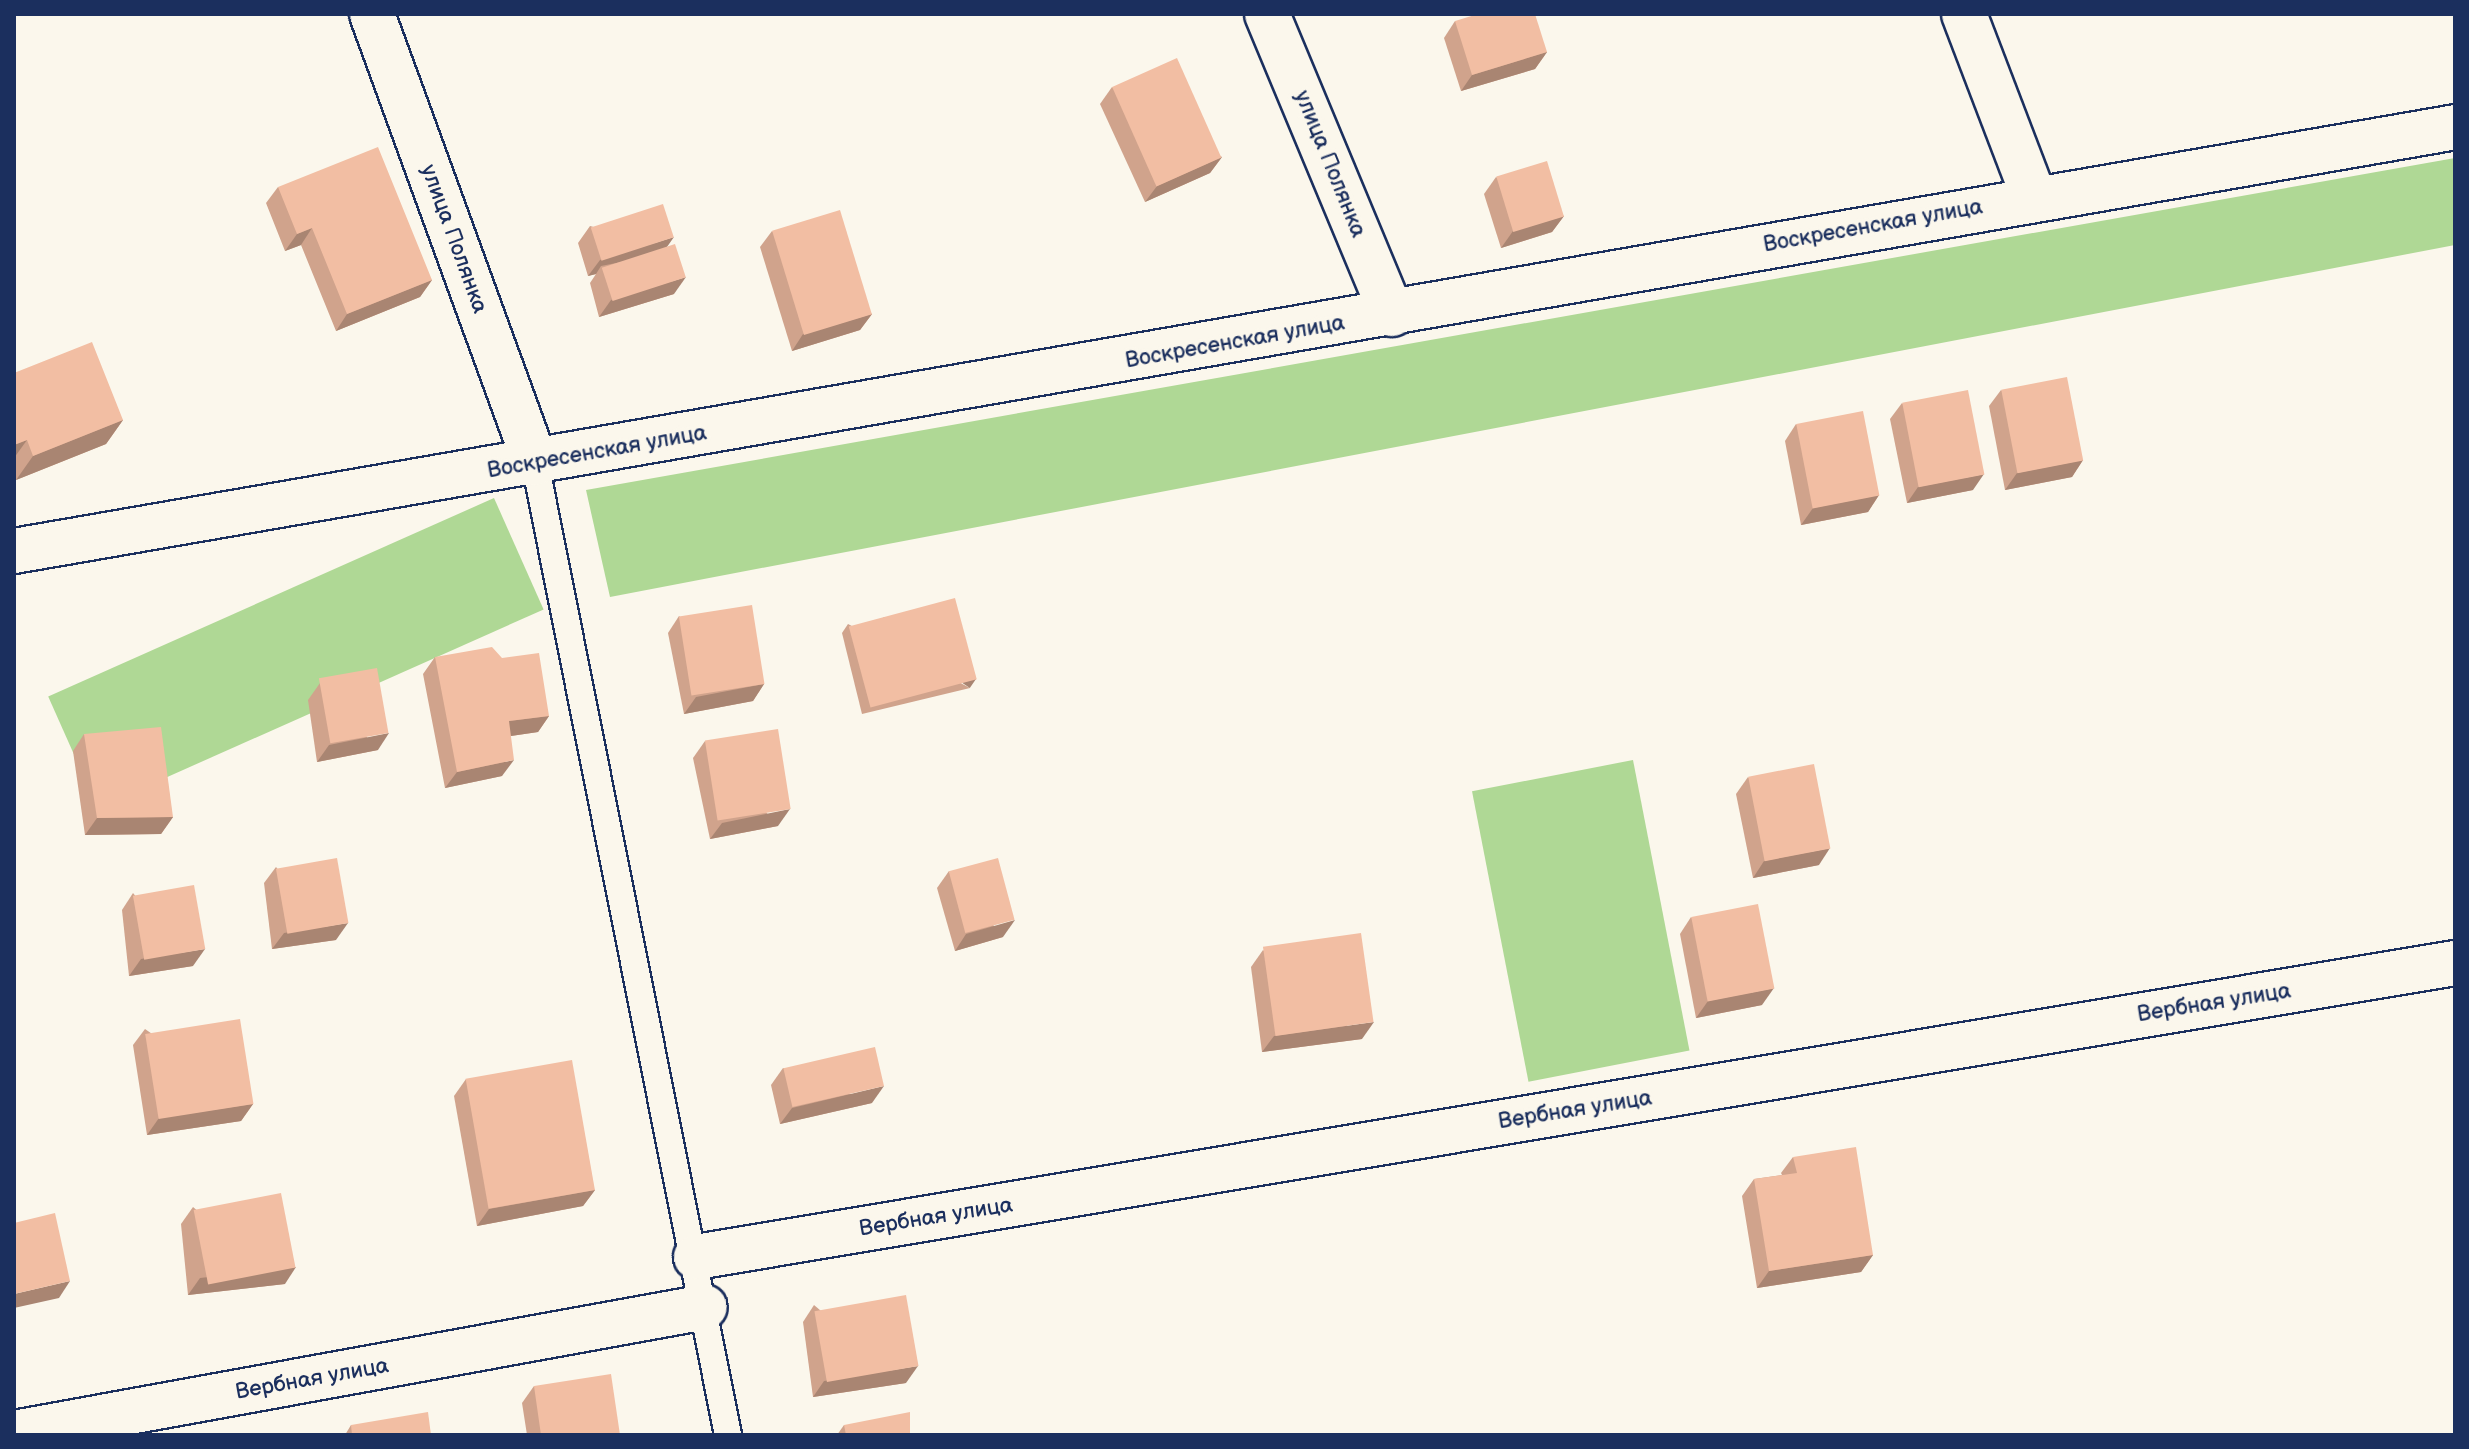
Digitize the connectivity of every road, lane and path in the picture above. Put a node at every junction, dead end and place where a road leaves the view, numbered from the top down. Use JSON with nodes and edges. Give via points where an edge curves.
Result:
{"nodes":[{"id":1,"x":372,"y":14,"type":"edge"},
{"id":2,"x":1267,"y":14,"type":"edge"},
{"id":3,"x":1964,"y":14,"type":"edge"},
{"id":4,"x":2455,"y":127,"type":"edge"},
{"id":5,"x":2034,"y":197,"type":"junction"},
{"id":6,"x":1392,"y":314,"type":"junction"},
{"id":7,"x":535,"y":463,"type":"junction"},
{"id":8,"x":14,"y":551,"type":"edge"},
{"id":9,"x":2455,"y":963,"type":"edge"},
{"id":10,"x":696,"y":1257,"type":"junction"},
{"id":11,"x":705,"y":1307,"type":"junction"},
{"id":12,"x":14,"y":1433,"type":"edge"},
{"id":13,"x":728,"y":1435,"type":"edge"}],
"edges":[{"from":1,"to":7,"type":"street","name":"улица Полянка"},
{"from":2,"to":6,"type":"street","name":"улица Полянка"},
{"from":3,"to":5,"type":"street"},
{"from":4,"to":5,"type":"street","name":"Воскресенская улица"},
{"from":5,"to":6,"type":"street","name":"Воскресенская улица"},
{"from":6,"to":7,"type":"street","name":"Воскресенская улица"},
{"from":7,"to":8,"type":"street","name":"Воскресенская улица"},
{"from":7,"to":10,"type":"lane"},
{"from":9,"to":10,"type":"street","name":"Вербная улица"},
{"from":10,"to":11,"type":"lane"},
{"from":11,"to":12,"type":"street","name":"Вербная улица"},
{"from":11,"to":13,"type":"lane"}]}
